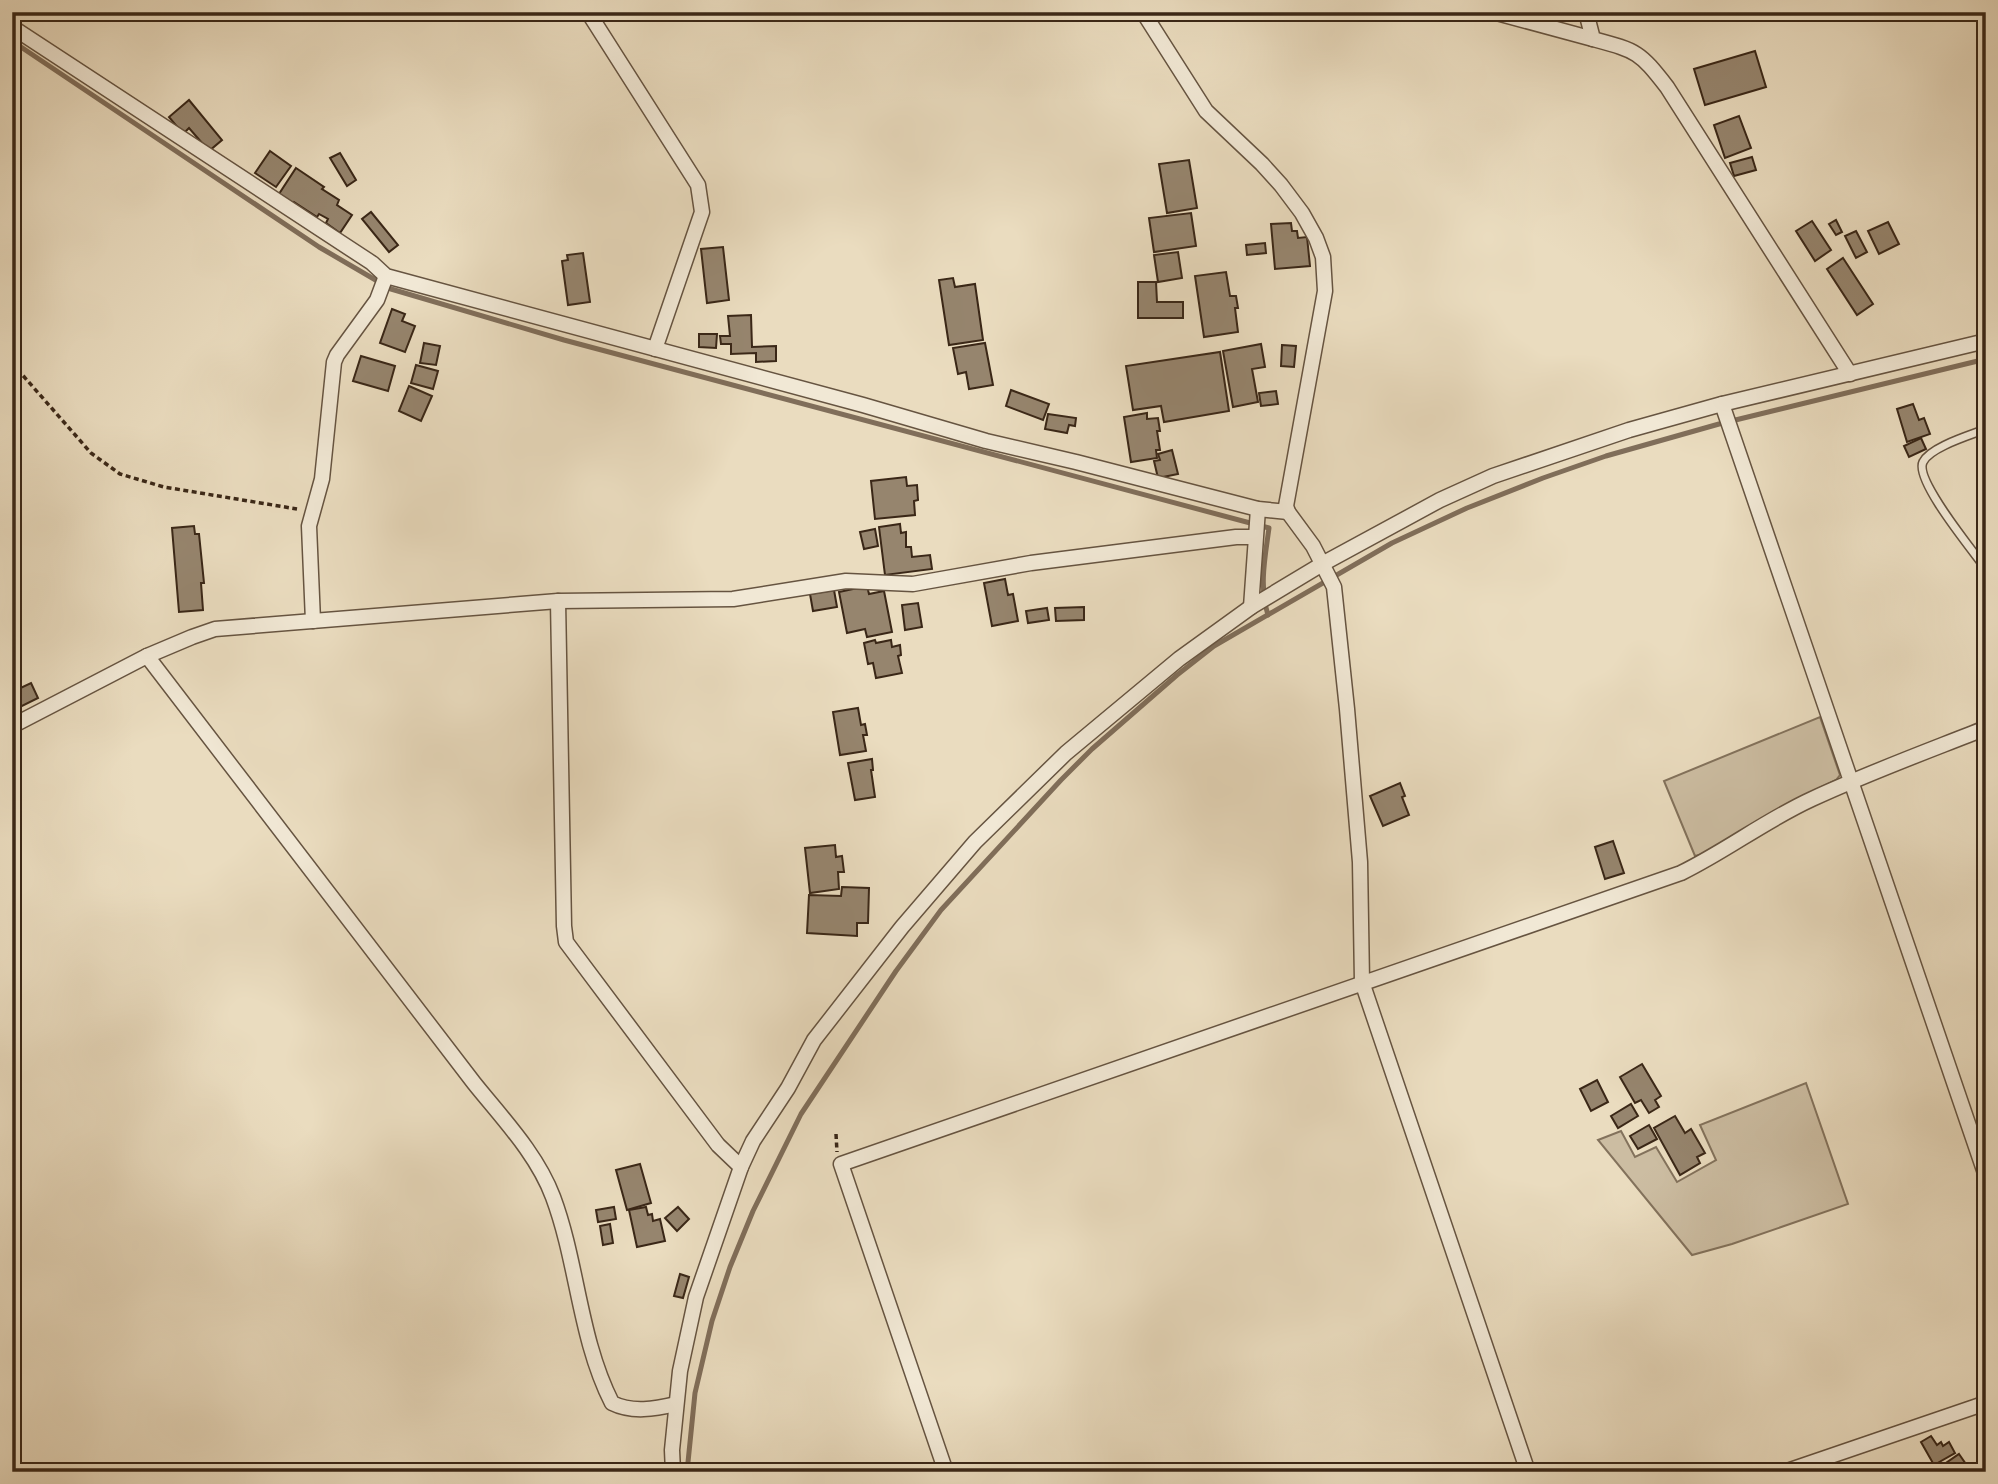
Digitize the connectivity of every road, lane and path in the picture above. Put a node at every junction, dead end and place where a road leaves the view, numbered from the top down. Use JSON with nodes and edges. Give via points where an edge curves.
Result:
{"nodes":[{"id":1,"x":588,"y":12,"type":"edge"},
{"id":2,"x":1143,"y":12,"type":"edge"},
{"id":3,"x":1493,"y":12,"type":"edge"},
{"id":4,"x":1586,"y":12,"type":"edge"},
{"id":5,"x":12,"y":27,"type":"edge"},
{"id":6,"x":1593,"y":39,"type":"junction"},
{"id":7,"x":386,"y":276,"type":"junction"},
{"id":8,"x":1986,"y":341,"type":"edge"},
{"id":9,"x":655,"y":349,"type":"junction"},
{"id":10,"x":12,"y":363,"type":"edge"},
{"id":11,"x":1850,"y":374,"type":"junction"},
{"id":12,"x":1726,"y":415,"type":"junction"},
{"id":13,"x":1986,"y":429,"type":"edge"},
{"id":14,"x":1258,"y":509,"type":"junction"},
{"id":15,"x":313,"y":512,"type":"junction"},
{"id":16,"x":1288,"y":512,"type":"junction"},
{"id":17,"x":1255,"y":537,"type":"junction"},
{"id":18,"x":1325,"y":567,"type":"junction"},
{"id":19,"x":1986,"y":569,"type":"edge"},
{"id":20,"x":558,"y":601,"type":"junction"},
{"id":21,"x":1251,"y":607,"type":"junction"},
{"id":22,"x":313,"y":621,"type":"junction"},
{"id":23,"x":147,"y":656,"type":"junction"},
{"id":24,"x":12,"y":726,"type":"edge"},
{"id":25,"x":1986,"y":728,"type":"edge"},
{"id":26,"x":1850,"y":783,"type":"junction"},
{"id":27,"x":1362,"y":982,"type":"junction"},
{"id":28,"x":741,"y":1167,"type":"junction"},
{"id":29,"x":1986,"y":1176,"type":"edge"},
{"id":30,"x":1986,"y":1403,"type":"edge"},
{"id":31,"x":676,"y":1404,"type":"junction"},
{"id":32,"x":673,"y":1472,"type":"edge"},
{"id":33,"x":946,"y":1472,"type":"edge"},
{"id":34,"x":1528,"y":1472,"type":"edge"},
{"id":35,"x":1784,"y":1472,"type":"edge"}],
"edges":[{"from":1,"to":9,"type":"street","via":[[698,185],[702,203]]},
{"from":2,"to":16,"type":"street","via":[[1206,111],[1262,164],[1302,213],[1323,257],[1325,291]]},
{"from":3,"to":6,"type":"street"},
{"from":4,"to":6,"type":"street"},
{"from":5,"to":7,"type":"street"},
{"from":6,"to":11,"type":"street","via":[[1640,55],[1667,87]]},
{"from":7,"to":9,"type":"street"},
{"from":7,"to":15,"type":"street","via":[[377,300],[334,362],[322,479]]},
{"from":8,"to":11,"type":"street"},
{"from":9,"to":14,"type":"street","via":[[986,441]]},
{"from":10,"to":15,"type":"path","via":[[91,453],[120,474],[164,487]]},
{"from":11,"to":12,"type":"street"},
{"from":12,"to":18,"type":"street","via":[[1629,430],[1493,476],[1440,500]]},
{"from":12,"to":26,"type":"street"},
{"from":13,"to":19,"type":"lane","via":[[1930,454],[1922,462],[1922,470],[1936,500]]},
{"from":14,"to":16,"type":"street"},
{"from":14,"to":17,"type":"street"},
{"from":15,"to":22,"type":"street","via":[[309,526]]},
{"from":16,"to":18,"type":"street"},
{"from":17,"to":20,"type":"street","via":[[1031,563],[913,584],[846,581],[733,599]]},
{"from":17,"to":21,"type":"street"},
{"from":18,"to":21,"type":"street"},
{"from":18,"to":27,"type":"street","via":[[1334,587],[1360,862]]},
{"from":20,"to":22,"type":"street"},
{"from":20,"to":28,"type":"street","via":[[566,942],[718,1145]]},
{"from":21,"to":28,"type":"street","via":[[1179,659],[1066,753],[975,842],[814,1040]]},
{"from":22,"to":23,"type":"street","via":[[215,629]]},
{"from":23,"to":24,"type":"street"},
{"from":23,"to":31,"type":"street","via":[[539,1170],[563,1226],[584,1327],[612,1402],[647,1410]]},
{"from":25,"to":26,"type":"street"},
{"from":26,"to":27,"type":"street","via":[[1812,799],[1681,873]]},
{"from":26,"to":29,"type":"street"},
{"from":27,"to":33,"type":"street","via":[[841,1164]]},
{"from":27,"to":34,"type":"street"},
{"from":28,"to":31,"type":"street","via":[[696,1297]]},
{"from":30,"to":35,"type":"street"},
{"from":31,"to":32,"type":"street"}]}
